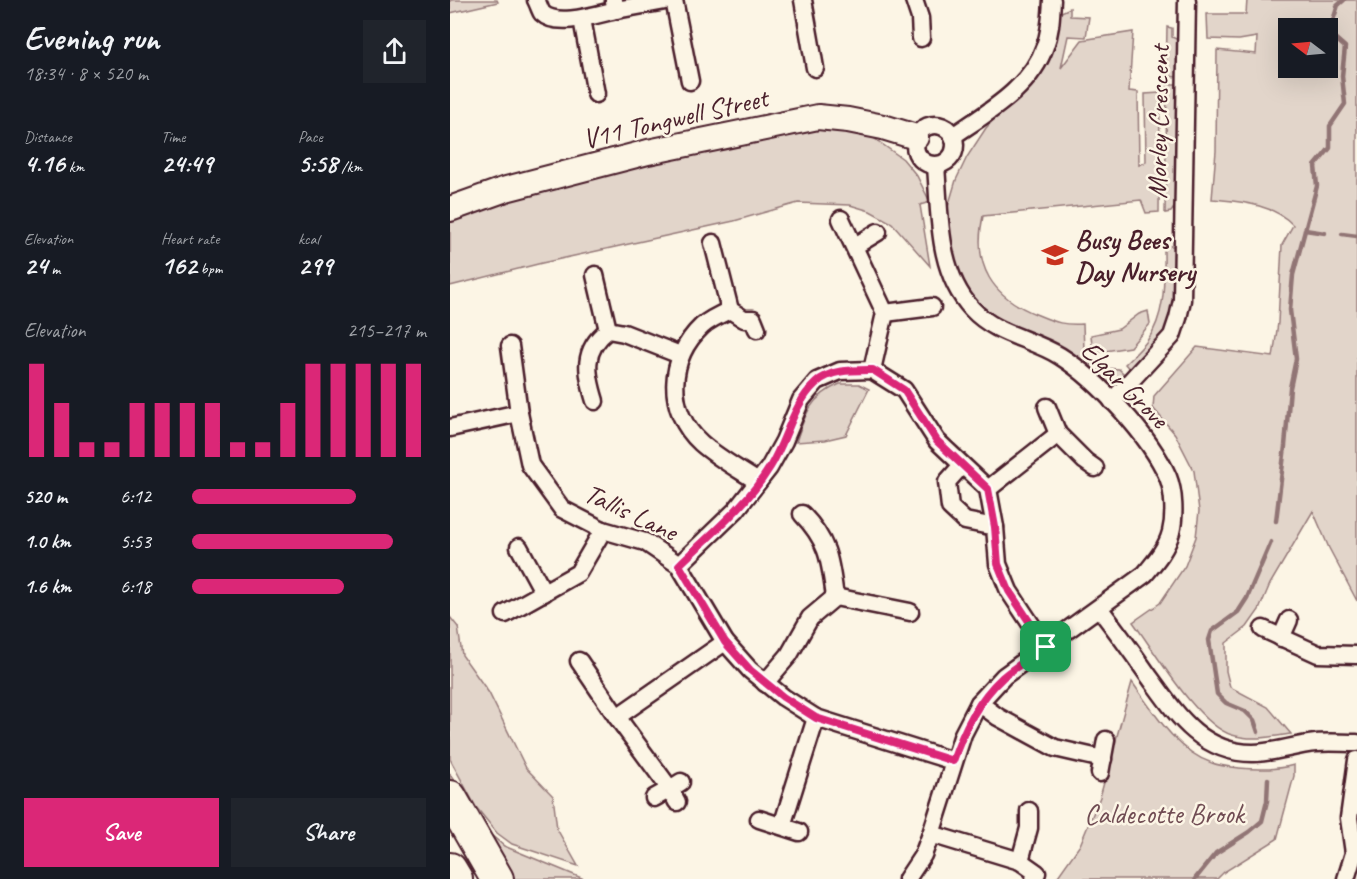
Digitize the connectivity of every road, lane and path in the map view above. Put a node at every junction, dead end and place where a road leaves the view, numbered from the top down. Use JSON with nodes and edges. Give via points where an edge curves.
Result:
{"nodes":[{"id":1,"x":536,"y":0,"type":"edge"},
{"id":2,"x":672,"y":0,"type":"edge"},
{"id":3,"x":803,"y":0,"type":"edge"},
{"id":4,"x":914,"y":0,"type":"edge"},
{"id":5,"x":1052,"y":0,"type":"edge"},
{"id":6,"x":1187,"y":0,"type":"edge"},
{"id":7,"x":615,"y":5,"type":"edge"},
{"id":8,"x":582,"y":19,"type":"junction"},
{"id":9,"x":921,"y":38,"type":"dead end"},
{"id":10,"x":815,"y":68,"type":"dead end"},
{"id":11,"x":690,"y":81,"type":"dead end"},
{"id":12,"x":596,"y":94,"type":"dead end"},
{"id":13,"x":953,"y":136,"type":"junction"},
{"id":14,"x":916,"y":137,"type":"junction"},
{"id":15,"x":936,"y":166,"type":"junction"},
{"id":16,"x":450,"y":209,"type":"edge"},
{"id":17,"x":841,"y":219,"type":"dead end"},
{"id":18,"x":878,"y":232,"type":"dead end"},
{"id":19,"x":714,"y":243,"type":"dead end"},
{"id":20,"x":855,"y":246,"type":"junction"},
{"id":21,"x":595,"y":274,"type":"dead end"},
{"id":22,"x":932,"y":307,"type":"dead end"},
{"id":23,"x":730,"y":310,"type":"junction"},
{"id":24,"x":885,"y":313,"type":"junction"},
{"id":25,"x":757,"y":329,"type":"dead end"},
{"id":26,"x":608,"y":330,"type":"junction"},
{"id":27,"x":510,"y":346,"type":"dead end"},
{"id":28,"x":680,"y":356,"type":"junction"},
{"id":29,"x":873,"y":370,"type":"junction"},
{"id":30,"x":595,"y":401,"type":"dead end"},
{"id":31,"x":1112,"y":401,"type":"junction"},
{"id":32,"x":1047,"y":407,"type":"dead end"},
{"id":33,"x":519,"y":413,"type":"junction"},
{"id":34,"x":451,"y":425,"type":"edge"},
{"id":35,"x":1058,"y":434,"type":"junction"},
{"id":36,"x":962,"y":465,"type":"junction"},
{"id":37,"x":1095,"y":468,"type":"dead end"},
{"id":38,"x":758,"y":482,"type":"junction"},
{"id":39,"x":988,"y":489,"type":"junction"},
{"id":40,"x":802,"y":514,"type":"dead end"},
{"id":41,"x":995,"y":527,"type":"junction"},
{"id":42,"x":603,"y":530,"type":"junction"},
{"id":43,"x":519,"y":547,"type":"dead end"},
{"id":44,"x":679,"y":565,"type":"junction"},
{"id":45,"x":544,"y":593,"type":"junction"},
{"id":46,"x":834,"y":597,"type":"junction"},
{"id":47,"x":1099,"y":608,"type":"junction"},
{"id":48,"x":910,"y":612,"type":"dead end"},
{"id":49,"x":505,"y":614,"type":"dead end"},
{"id":50,"x":1289,"y":620,"type":"dead end"},
{"id":51,"x":1263,"y":629,"type":"dead end"},
{"id":52,"x":1281,"y":638,"type":"junction"},
{"id":53,"x":725,"y":642,"type":"junction"},
{"id":54,"x":1046,"y":647,"type":"junction"},
{"id":55,"x":1357,"y":655,"type":"edge"},
{"id":56,"x":579,"y":661,"type":"dead end"},
{"id":57,"x":765,"y":683,"type":"junction"},
{"id":58,"x":979,"y":703,"type":"junction"},
{"id":59,"x":617,"y":717,"type":"junction"},
{"id":60,"x":816,"y":718,"type":"junction"},
{"id":61,"x":1106,"y":740,"type":"dead end"},
{"id":62,"x":1357,"y":742,"type":"edge"},
{"id":63,"x":1357,"y":760,"type":"edge"},
{"id":64,"x":953,"y":761,"type":"junction"},
{"id":65,"x":450,"y":797,"type":"edge"},
{"id":66,"x":654,"y":798,"type":"dead end"},
{"id":67,"x":1029,"y":811,"type":"dead end"},
{"id":68,"x":759,"y":819,"type":"dead end"},
{"id":69,"x":782,"y":826,"type":"junction"},
{"id":70,"x":799,"y":832,"type":"dead end"},
{"id":71,"x":931,"y":834,"type":"junction"},
{"id":72,"x":1020,"y":861,"type":"junction"},
{"id":73,"x":450,"y":869,"type":"edge"},
{"id":74,"x":498,"y":877,"type":"edge"},
{"id":75,"x":456,"y":879,"type":"edge"},
{"id":76,"x":908,"y":879,"type":"edge"},
{"id":77,"x":1034,"y":879,"type":"edge"},
{"id":78,"x":1346,"y":879,"type":"edge"}],
"edges":[{"from":1,"to":8,"type":"street","via":[[542,13],[555,19]]},
{"from":2,"to":7,"type":"street"},
{"from":2,"to":11,"type":"street"},
{"from":3,"to":10,"type":"street"},
{"from":4,"to":9,"type":"street"},
{"from":5,"to":13,"type":"street","via":[[1046,46],[1028,77],[1006,99]]},
{"from":6,"to":31,"type":"street","name":"Morley Crescent","via":[[1182,300],[1172,336]]},
{"from":7,"to":8,"type":"street"},
{"from":8,"to":12,"type":"street"},
{"from":13,"to":14,"type":"street","via":[[938,125],[925,127]]},
{"from":13,"to":15,"type":"street","via":[[953,155]]},
{"from":14,"to":15,"type":"street","via":[[918,157]]},
{"from":14,"to":16,"type":"street","name":"V11 Tongwell Street","via":[[883,127],[818,117],[648,152],[506,189]]},
{"from":15,"to":31,"type":"street","name":"Elgar Grove","via":[[948,269],[958,291],[986,321],[1060,356]]},
{"from":17,"to":20,"type":"street"},
{"from":18,"to":20,"type":"street"},
{"from":19,"to":23,"type":"street"},
{"from":20,"to":24,"type":"street"},
{"from":21,"to":26,"type":"street"},
{"from":22,"to":24,"type":"street"},
{"from":23,"to":25,"type":"street","via":[[744,319],[753,319]]},
{"from":23,"to":28,"type":"street","via":[[704,323]]},
{"from":24,"to":29,"type":"street"},
{"from":26,"to":28,"type":"street"},
{"from":26,"to":30,"type":"street","via":[[597,338],[588,356],[588,380]]},
{"from":27,"to":33,"type":"street","name":"Tallis Lane"},
{"from":28,"to":38,"type":"street","via":[[675,399],[683,419],[700,443]]},
{"from":29,"to":36,"type":"street","via":[[904,390],[937,441]]},
{"from":29,"to":38,"type":"street","via":[[840,371],[817,381],[801,400],[784,441]]},
{"from":31,"to":47,"type":"street","name":"Elgar Grove","via":[[1157,456],[1169,480],[1171,532],[1160,556],[1145,574]]},
{"from":32,"to":35,"type":"street"},
{"from":33,"to":34,"type":"street"},
{"from":33,"to":42,"type":"street","name":"Tallis Lane","via":[[530,465],[562,509]]},
{"from":35,"to":37,"type":"street"},
{"from":35,"to":39,"type":"street"},
{"from":36,"to":39,"type":"street"},
{"from":36,"to":41,"type":"street","via":[[947,482],[950,507],[965,521]]},
{"from":38,"to":44,"type":"street","via":[[736,510]]},
{"from":39,"to":41,"type":"street"},
{"from":40,"to":46,"type":"street","via":[[818,530],[830,560]]},
{"from":41,"to":54,"type":"street","via":[[998,564],[1009,591]]},
{"from":42,"to":44,"type":"street","name":"Tallis Lane","via":[[645,542]]},
{"from":42,"to":45,"type":"street","via":[[578,573]]},
{"from":43,"to":45,"type":"street"},
{"from":44,"to":53,"type":"street","name":"Tallis Lane"},
{"from":45,"to":49,"type":"street"},
{"from":46,"to":48,"type":"street"},
{"from":46,"to":57,"type":"street","via":[[810,618],[789,655]]},
{"from":47,"to":54,"type":"street","name":"Elgar Grove"},
{"from":47,"to":62,"type":"street","via":[[1181,720],[1217,745],[1231,752],[1253,753]]},
{"from":50,"to":52,"type":"street"},
{"from":51,"to":52,"type":"street"},
{"from":52,"to":55,"type":"street","via":[[1318,654]]},
{"from":53,"to":57,"type":"street","name":"Tallis Lane"},
{"from":53,"to":59,"type":"street"},
{"from":54,"to":58,"type":"street","name":"Elgar Grove","via":[[1004,676]]},
{"from":56,"to":59,"type":"street"},
{"from":57,"to":60,"type":"street","name":"Tallis Lane"},
{"from":58,"to":61,"type":"street","via":[[1055,748],[1102,766]]},
{"from":58,"to":64,"type":"street","name":"Elgar Grove"},
{"from":59,"to":66,"type":"street","via":[[676,791]]},
{"from":60,"to":64,"type":"street","name":"Tallis Lane"},
{"from":60,"to":69,"type":"street"},
{"from":63,"to":78,"type":"street","via":[[1349,818],[1354,853]]},
{"from":64,"to":71,"type":"street","name":"Elgar Grove"},
{"from":65,"to":74,"type":"highway"},
{"from":67,"to":72,"type":"street","via":[[1029,828]]},
{"from":68,"to":69,"type":"street"},
{"from":69,"to":70,"type":"street"},
{"from":71,"to":72,"type":"street"},
{"from":71,"to":76,"type":"street","name":"Elgar Grove"},
{"from":72,"to":77,"type":"street","via":[[1037,873]]},
{"from":73,"to":75,"type":"highway"}]}
